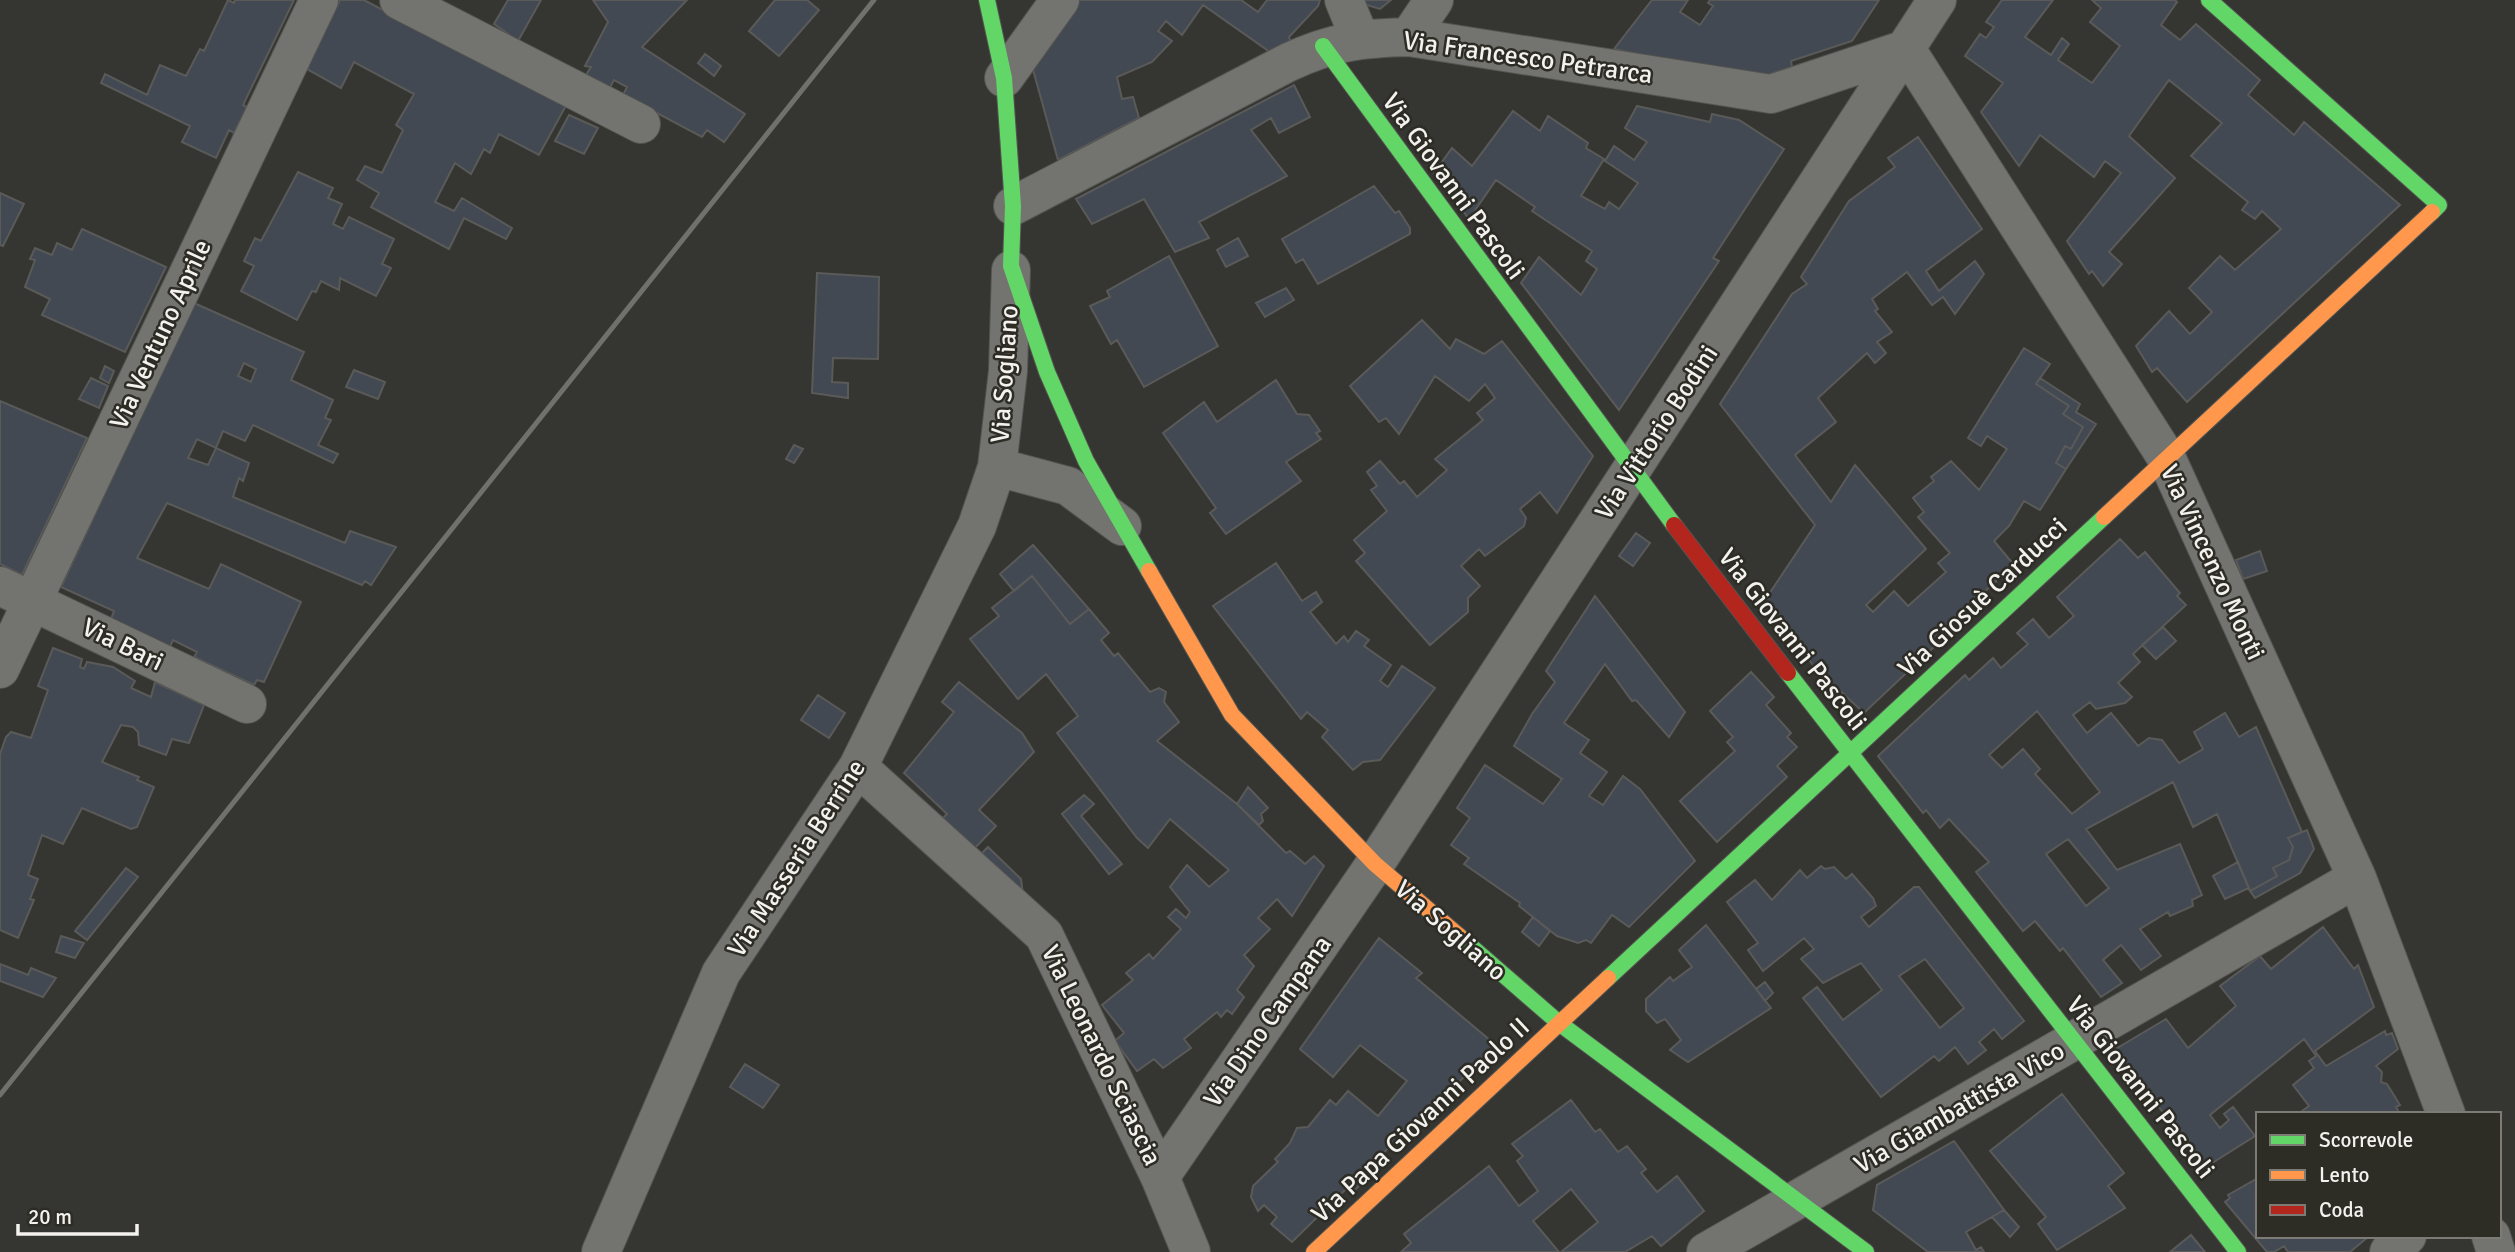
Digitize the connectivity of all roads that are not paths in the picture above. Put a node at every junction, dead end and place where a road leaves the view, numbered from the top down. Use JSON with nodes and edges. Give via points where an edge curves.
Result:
{"nodes":[{"id":1,"x":319,"y":0,"type":"edge"},
{"id":2,"x":399,"y":0,"type":"edge"},
{"id":3,"x":987,"y":0,"type":"edge"},
{"id":4,"x":1060,"y":0,"type":"edge"},
{"id":5,"x":1344,"y":0,"type":"edge"},
{"id":6,"x":1434,"y":0,"type":"edge"},
{"id":7,"x":1937,"y":0,"type":"edge"},
{"id":8,"x":2209,"y":0,"type":"edge"},
{"id":9,"x":1409,"y":37,"type":"junction"},
{"id":10,"x":1360,"y":38,"type":"junction"},
{"id":11,"x":1322,"y":47,"type":"junction"},
{"id":12,"x":1906,"y":49,"type":"junction"},
{"id":13,"x":1004,"y":78,"type":"junction"},
{"id":14,"x":641,"y":124,"type":"dead end"},
{"id":15,"x":1013,"y":206,"type":"junction"},
{"id":16,"x":1012,"y":266,"type":"junction"},
{"id":17,"x":2166,"y":457,"type":"junction"},
{"id":18,"x":997,"y":467,"type":"junction"},
{"id":19,"x":1632,"y":470,"type":"junction"},
{"id":20,"x":1122,"y":526,"type":"junction"},
{"id":21,"x":16,"y":593,"type":"edge"},
{"id":22,"x":0,"y":669,"type":"edge"},
{"id":23,"x":247,"y":704,"type":"dead end"},
{"id":24,"x":1852,"y":754,"type":"junction"},
{"id":25,"x":858,"y":766,"type":"junction"},
{"id":26,"x":1375,"y":864,"type":"junction"},
{"id":27,"x":2357,"y":878,"type":"junction"},
{"id":28,"x":1559,"y":1023,"type":"junction"},
{"id":29,"x":2074,"y":1041,"type":"junction"},
{"id":30,"x":2445,"y":1112,"type":"edge"},
{"id":31,"x":1160,"y":1177,"type":"junction"},
{"id":32,"x":1798,"y":1199,"type":"junction"},
{"id":33,"x":2405,"y":1238,"type":"edge"},
{"id":34,"x":601,"y":1252,"type":"edge"},
{"id":35,"x":1191,"y":1252,"type":"edge"},
{"id":36,"x":1314,"y":1252,"type":"edge"},
{"id":37,"x":1706,"y":1252,"type":"edge"},
{"id":38,"x":1866,"y":1252,"type":"edge"},
{"id":39,"x":2238,"y":1252,"type":"edge"},
{"id":40,"x":2389,"y":1252,"type":"edge"}],
"edges":[{"from":1,"to":21,"type":"street","name":"Via Ventuno Aprile"},
{"from":2,"to":14,"type":"street"},
{"from":3,"to":13,"type":"street","name":"Via Sogliano"},
{"from":4,"to":13,"type":"street"},
{"from":5,"to":10,"type":"street"},
{"from":6,"to":9,"type":"street"},
{"from":7,"to":12,"type":"street","name":"Via Vittorio Bodini"},
{"from":8,"to":17,"type":"street","name":"Via Giosuè Carducci","via":[[2439,205]]},
{"from":9,"to":10,"type":"street","name":"Via Francesco Petrarca"},
{"from":9,"to":12,"type":"street","name":"Via Francesco Petrarca","via":[[1771,94]]},
{"from":10,"to":11,"type":"street","name":"Via Francesco Petrarca"},
{"from":11,"to":15,"type":"street","name":"Via Francesco Petrarca"},
{"from":11,"to":19,"type":"street","name":"Via Giovanni Pascoli"},
{"from":12,"to":17,"type":"street","name":"Via Vincenzo Monti"},
{"from":12,"to":19,"type":"street","name":"Via Vittorio Bodini"},
{"from":13,"to":15,"type":"street","name":"Via Sogliano"},
{"from":15,"to":16,"type":"street","name":"Via Sogliano"},
{"from":16,"to":18,"type":"street","name":"Via Sogliano","via":[[1008,371]]},
{"from":16,"to":20,"type":"street","name":"Via Sogliano","via":[[1047,372],[1086,461]]},
{"from":17,"to":24,"type":"street","name":"Via Giosuè Carducci"},
{"from":17,"to":27,"type":"street","name":"Via Vincenzo Monti"},
{"from":18,"to":20,"type":"street","name":"Via Sogliano","via":[[1068,486]]},
{"from":18,"to":25,"type":"street","name":"Via Masseria Berrine","via":[[977,526]]},
{"from":19,"to":24,"type":"street","name":"Via Giovanni Pascoli"},
{"from":19,"to":26,"type":"street","name":"Via Vittorio Bodini"},
{"from":20,"to":26,"type":"street","name":"Via Sogliano","via":[[1232,715]]},
{"from":21,"to":22,"type":"street","name":"Via Ventuno Aprile"},
{"from":21,"to":23,"type":"street","name":"Via Bari"},
{"from":24,"to":28,"type":"street","name":"Via Giosuè Carducci"},
{"from":24,"to":29,"type":"street","name":"Via Giovanni Pascoli"},
{"from":25,"to":31,"type":"street","name":"Via Leonardo Sciascia","via":[[1044,935]]},
{"from":25,"to":34,"type":"street","name":"Via Masseria Berrine","via":[[721,973]]},
{"from":26,"to":28,"type":"street","name":"Via Sogliano"},
{"from":26,"to":31,"type":"street","name":"Via Dino Campana"},
{"from":27,"to":29,"type":"street","name":"Via Giambattista Vico"},
{"from":27,"to":30,"type":"street","name":"Via Vincenzo Monti"},
{"from":28,"to":32,"type":"street","name":"Via Sogliano"},
{"from":28,"to":36,"type":"street","name":"Via Papa Giovanni Paolo II"},
{"from":29,"to":32,"type":"street","name":"Via Giambattista Vico"},
{"from":29,"to":39,"type":"street","name":"Via Giovanni Pascoli"},
{"from":31,"to":35,"type":"street","name":"Via Leonardo Sciascia"},
{"from":32,"to":37,"type":"street","name":"Via Giambattista Vico"},
{"from":32,"to":38,"type":"street","name":"Via Sogliano"},
{"from":33,"to":40,"type":"street"}]}
